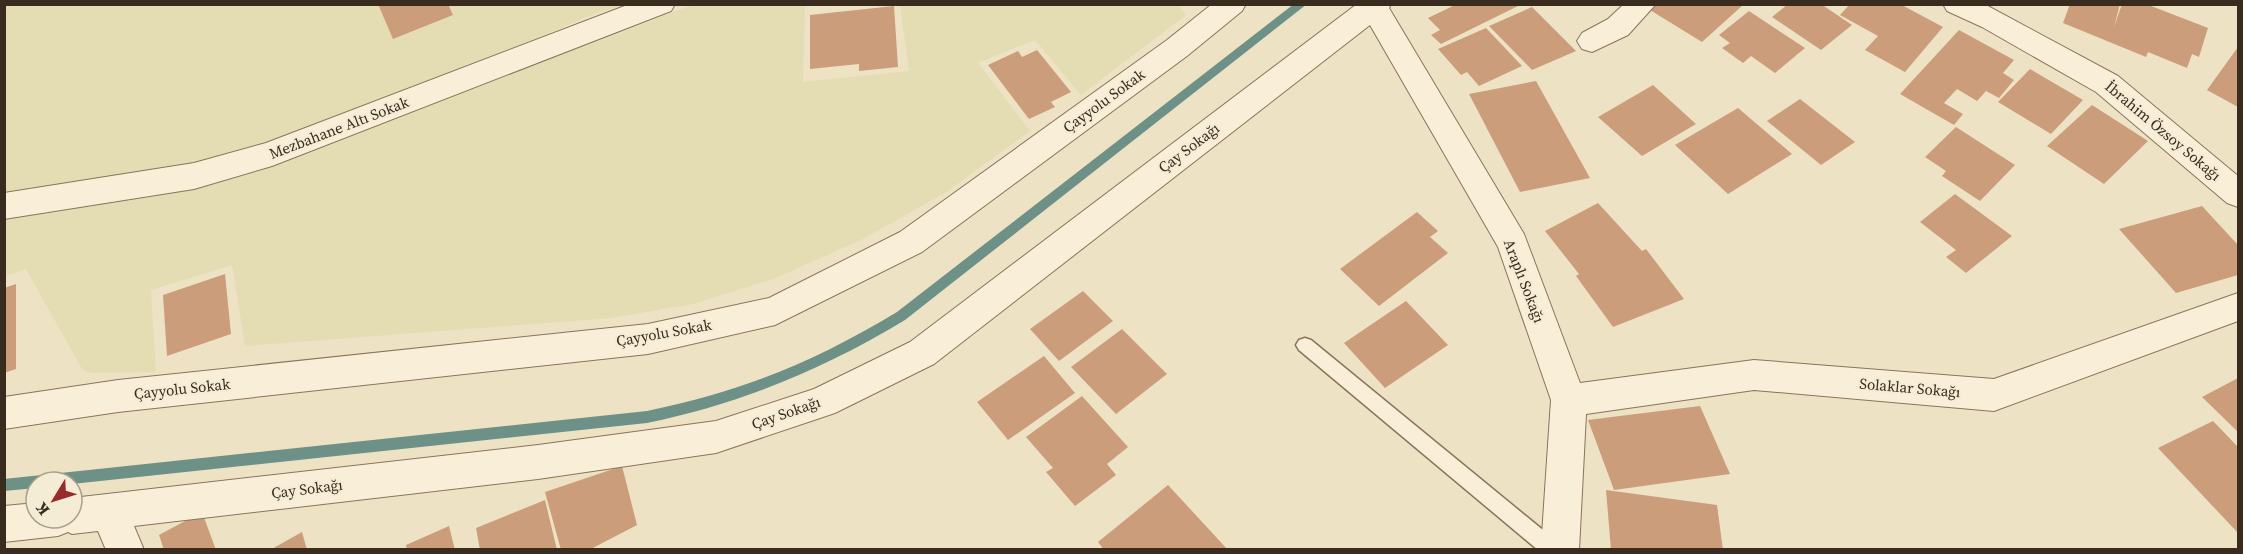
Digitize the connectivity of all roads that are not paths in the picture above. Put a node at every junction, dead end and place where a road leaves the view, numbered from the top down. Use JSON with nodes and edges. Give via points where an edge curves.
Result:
{"nodes":[{"id":1,"x":661,"y":4,"type":"edge"},
{"id":2,"x":1232,"y":4,"type":"edge"},
{"id":3,"x":1642,"y":4,"type":"edge"},
{"id":4,"x":1957,"y":4,"type":"edge"},
{"id":5,"x":1375,"y":6,"type":"edge"},
{"id":6,"x":1592,"y":41,"type":"dead end"},
{"id":7,"x":2238,"y":195,"type":"edge"},
{"id":8,"x":4,"y":206,"type":"edge"},
{"id":9,"x":2238,"y":307,"type":"edge"},
{"id":10,"x":1305,"y":345,"type":"dead end"},
{"id":11,"x":1569,"y":400,"type":"junction"},
{"id":12,"x":4,"y":412,"type":"edge"},
{"id":13,"x":109,"y":512,"type":"junction"},
{"id":14,"x":84,"y":515,"type":"edge"},
{"id":15,"x":24,"y":522,"type":"edge"},
{"id":16,"x":4,"y":525,"type":"edge"},
{"id":17,"x":124,"y":549,"type":"edge"},
{"id":18,"x":1553,"y":549,"type":"edge"},
{"id":19,"x":1560,"y":549,"type":"edge"}],
"edges":[{"from":1,"to":8,"type":"street","name":"Mezbahane Altı Sokak","via":[[235,166],[173,180]]},
{"from":2,"to":12,"type":"street","name":"Çayyolu Sokak","via":[[911,242],[775,311],[648,339],[130,394]]},
{"from":3,"to":6,"type":"street","via":[[1618,27]]},
{"from":4,"to":7,"type":"street","name":"İbrahim Özsoy Sokağı","via":[[2107,84]]},
{"from":5,"to":11,"type":"street","name":"Araplı Sokağı","via":[[1513,244]]},
{"from":5,"to":13,"type":"street","name":"Çay Sokağı","via":[[922,353],[823,402],[716,437]]},
{"from":9,"to":11,"type":"street","name":"Solaklar Sokağı","via":[[1994,395],[1754,375]]},
{"from":10,"to":18,"type":"lane"},
{"from":11,"to":19,"type":"street","name":"Araplı Sokağı"},
{"from":13,"to":14,"type":"street","name":"Çay Sokağı"},
{"from":13,"to":17,"type":"street"},
{"from":15,"to":16,"type":"street"}]}
